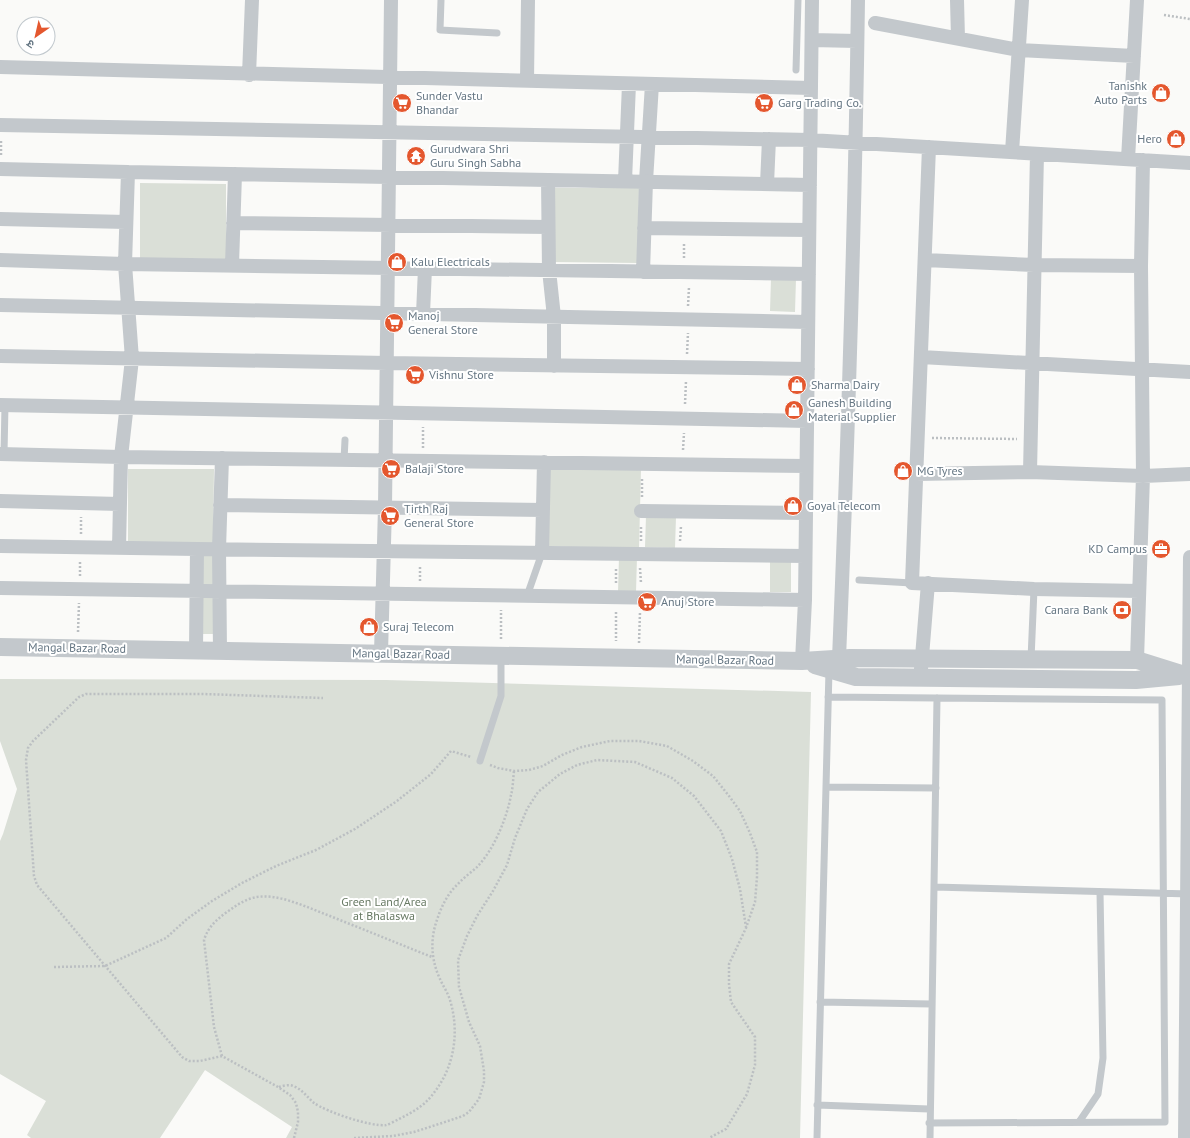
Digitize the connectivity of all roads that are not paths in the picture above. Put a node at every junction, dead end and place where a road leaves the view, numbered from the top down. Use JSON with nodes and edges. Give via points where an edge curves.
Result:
{"nodes":[{"id":1,"x":252,"y":0,"type":"edge"},
{"id":2,"x":391,"y":0,"type":"edge"},
{"id":3,"x":441,"y":0,"type":"edge"},
{"id":4,"x":528,"y":0,"type":"edge"},
{"id":5,"x":798,"y":0,"type":"edge"},
{"id":6,"x":812,"y":0,"type":"edge"},
{"id":7,"x":858,"y":0,"type":"edge"},
{"id":8,"x":957,"y":0,"type":"edge"},
{"id":9,"x":1022,"y":0,"type":"edge"},
{"id":10,"x":1137,"y":0,"type":"edge"},
{"id":11,"x":875,"y":23,"type":"dead end"},
{"id":12,"x":797,"y":24,"type":"junction"},
{"id":13,"x":812,"y":25,"type":"junction"},
{"id":14,"x":497,"y":33,"type":"dead end"},
{"id":15,"x":958,"y":38,"type":"junction"},
{"id":16,"x":812,"y":40,"type":"junction"},
{"id":17,"x":857,"y":41,"type":"junction"},
{"id":18,"x":1019,"y":50,"type":"junction"},
{"id":19,"x":1134,"y":56,"type":"junction"},
{"id":20,"x":0,"y":67,"type":"edge"},
{"id":21,"x":796,"y":70,"type":"dead end"},
{"id":22,"x":249,"y":74,"type":"junction"},
{"id":23,"x":390,"y":78,"type":"junction"},
{"id":24,"x":527,"y":81,"type":"junction"},
{"id":25,"x":628,"y":84,"type":"junction"},
{"id":26,"x":652,"y":84,"type":"junction"},
{"id":27,"x":811,"y":88,"type":"junction"},
{"id":28,"x":1,"y":125,"type":"edge"},
{"id":29,"x":389,"y":133,"type":"junction"},
{"id":30,"x":627,"y":137,"type":"junction"},
{"id":31,"x":649,"y":138,"type":"junction"},
{"id":32,"x":770,"y":140,"type":"junction"},
{"id":33,"x":810,"y":140,"type":"junction"},
{"id":34,"x":856,"y":143,"type":"junction"},
{"id":35,"x":929,"y":147,"type":"junction"},
{"id":36,"x":1012,"y":152,"type":"junction"},
{"id":37,"x":1036,"y":154,"type":"junction"},
{"id":38,"x":1128,"y":159,"type":"junction"},
{"id":39,"x":1143,"y":160,"type":"junction"},
{"id":40,"x":1190,"y":163,"type":"edge"},
{"id":41,"x":0,"y":169,"type":"edge"},
{"id":42,"x":128,"y":172,"type":"junction"},
{"id":43,"x":235,"y":174,"type":"junction"},
{"id":44,"x":389,"y":177,"type":"junction"},
{"id":45,"x":548,"y":180,"type":"junction"},
{"id":46,"x":625,"y":181,"type":"junction"},
{"id":47,"x":646,"y":182,"type":"junction"},
{"id":48,"x":767,"y":184,"type":"junction"},
{"id":49,"x":810,"y":184,"type":"junction"},
{"id":50,"x":0,"y":219,"type":"edge"},
{"id":51,"x":126,"y":222,"type":"junction"},
{"id":52,"x":233,"y":223,"type":"junction"},
{"id":53,"x":388,"y":225,"type":"junction"},
{"id":54,"x":548,"y":227,"type":"junction"},
{"id":55,"x":644,"y":228,"type":"junction"},
{"id":56,"x":809,"y":230,"type":"junction"},
{"id":57,"x":0,"y":260,"type":"edge"},
{"id":58,"x":925,"y":260,"type":"junction"},
{"id":59,"x":125,"y":264,"type":"junction"},
{"id":60,"x":232,"y":265,"type":"junction"},
{"id":61,"x":1034,"y":265,"type":"junction"},
{"id":62,"x":1141,"y":266,"type":"junction"},
{"id":63,"x":388,"y":268,"type":"junction"},
{"id":64,"x":425,"y":268,"type":"junction"},
{"id":65,"x":549,"y":270,"type":"junction"},
{"id":66,"x":643,"y":272,"type":"junction"},
{"id":67,"x":809,"y":274,"type":"junction"},
{"id":68,"x":0,"y":305,"type":"edge"},
{"id":69,"x":128,"y":308,"type":"junction"},
{"id":70,"x":387,"y":314,"type":"junction"},
{"id":71,"x":423,"y":314,"type":"junction"},
{"id":72,"x":554,"y":317,"type":"junction"},
{"id":73,"x":808,"y":322,"type":"junction"},
{"id":74,"x":0,"y":356,"type":"edge"},
{"id":75,"x":921,"y":357,"type":"junction"},
{"id":76,"x":132,"y":358,"type":"junction"},
{"id":77,"x":1032,"y":362,"type":"junction"},
{"id":78,"x":387,"y":363,"type":"junction"},
{"id":79,"x":554,"y":366,"type":"junction"},
{"id":80,"x":808,"y":369,"type":"junction"},
{"id":81,"x":1142,"y":369,"type":"junction"},
{"id":82,"x":1190,"y":372,"type":"edge"},
{"id":83,"x":2,"y":405,"type":"edge"},
{"id":84,"x":127,"y":408,"type":"junction"},
{"id":85,"x":386,"y":413,"type":"junction"},
{"id":86,"x":807,"y":421,"type":"junction"},
{"id":87,"x":345,"y":440,"type":"dead end"},
{"id":88,"x":2,"y":454,"type":"edge"},
{"id":89,"x":121,"y":457,"type":"junction"},
{"id":90,"x":222,"y":458,"type":"junction"},
{"id":91,"x":344,"y":460,"type":"junction"},
{"id":92,"x":386,"y":460,"type":"junction"},
{"id":93,"x":544,"y":462,"type":"junction"},
{"id":94,"x":806,"y":466,"type":"junction"},
{"id":95,"x":1030,"y":472,"type":"junction"},
{"id":96,"x":916,"y":474,"type":"junction"},
{"id":97,"x":1190,"y":474,"type":"edge"},
{"id":98,"x":1143,"y":476,"type":"junction"},
{"id":99,"x":0,"y":501,"type":"edge"},
{"id":100,"x":120,"y":504,"type":"junction"},
{"id":101,"x":220,"y":505,"type":"junction"},
{"id":102,"x":385,"y":507,"type":"junction"},
{"id":103,"x":543,"y":510,"type":"junction"},
{"id":104,"x":641,"y":511,"type":"dead end"},
{"id":105,"x":806,"y":513,"type":"junction"},
{"id":106,"x":0,"y":546,"type":"edge"},
{"id":107,"x":119,"y":548,"type":"junction"},
{"id":108,"x":197,"y":549,"type":"junction"},
{"id":109,"x":219,"y":549,"type":"junction"},
{"id":110,"x":384,"y":551,"type":"junction"},
{"id":111,"x":542,"y":552,"type":"junction"},
{"id":112,"x":805,"y":556,"type":"junction"},
{"id":113,"x":1190,"y":557,"type":"edge"},
{"id":114,"x":859,"y":580,"type":"dead end"},
{"id":115,"x":912,"y":583,"type":"junction"},
{"id":116,"x":928,"y":583,"type":"junction"},
{"id":117,"x":0,"y":588,"type":"edge"},
{"id":118,"x":1034,"y":589,"type":"junction"},
{"id":119,"x":196,"y":591,"type":"junction"},
{"id":120,"x":219,"y":591,"type":"junction"},
{"id":121,"x":1139,"y":591,"type":"junction"},
{"id":122,"x":384,"y":594,"type":"junction"},
{"id":123,"x":527,"y":596,"type":"junction"},
{"id":124,"x":805,"y":600,"type":"junction"},
{"id":125,"x":0,"y":647,"type":"edge"},
{"id":126,"x":196,"y":650,"type":"junction"},
{"id":127,"x":220,"y":651,"type":"junction"},
{"id":128,"x":381,"y":654,"type":"junction"},
{"id":129,"x":501,"y":656,"type":"junction"},
{"id":130,"x":922,"y":658,"type":"junction"},
{"id":131,"x":1031,"y":659,"type":"junction"},
{"id":132,"x":1136,"y":660,"type":"junction"},
{"id":133,"x":802,"y":661,"type":"junction"},
{"id":134,"x":832,"y":663,"type":"junction"},
{"id":135,"x":1189,"y":676,"type":"edge"},
{"id":136,"x":921,"y":677,"type":"junction"},
{"id":137,"x":828,"y":696,"type":"junction"},
{"id":138,"x":937,"y":698,"type":"junction"},
{"id":139,"x":480,"y":761,"type":"road end"},
{"id":140,"x":826,"y":786,"type":"junction"},
{"id":141,"x":936,"y":788,"type":"junction"},
{"id":142,"x":934,"y":887,"type":"junction"},
{"id":143,"x":1100,"y":892,"type":"junction"},
{"id":144,"x":1164,"y":893,"type":"junction"},
{"id":145,"x":1189,"y":894,"type":"edge"},
{"id":146,"x":820,"y":1002,"type":"junction"},
{"id":147,"x":932,"y":1004,"type":"junction"},
{"id":148,"x":817,"y":1105,"type":"junction"},
{"id":149,"x":930,"y":1109,"type":"junction"},
{"id":150,"x":1079,"y":1122,"type":"junction"},
{"id":151,"x":929,"y":1123,"type":"junction"},
{"id":152,"x":816,"y":1138,"type":"edge"},
{"id":153,"x":930,"y":1138,"type":"edge"},
{"id":154,"x":1185,"y":1138,"type":"edge"}],
"edges":[{"from":1,"to":22,"type":"street"},
{"from":2,"to":23,"type":"street"},
{"from":3,"to":14,"type":"lane","via":[[440,30]]},
{"from":4,"to":24,"type":"street"},
{"from":5,"to":12,"type":"lane"},
{"from":6,"to":13,"type":"street"},
{"from":7,"to":17,"type":"street"},
{"from":8,"to":15,"type":"street"},
{"from":9,"to":18,"type":"street"},
{"from":10,"to":19,"type":"street"},
{"from":11,"to":15,"type":"street"},
{"from":12,"to":13,"type":"lane"},
{"from":12,"to":21,"type":"lane"},
{"from":13,"to":16,"type":"street"},
{"from":15,"to":18,"type":"street"},
{"from":16,"to":17,"type":"street"},
{"from":16,"to":27,"type":"street"},
{"from":17,"to":34,"type":"street"},
{"from":18,"to":19,"type":"street"},
{"from":18,"to":36,"type":"street"},
{"from":19,"to":38,"type":"street"},
{"from":20,"to":22,"type":"street"},
{"from":22,"to":23,"type":"street"},
{"from":23,"to":24,"type":"street"},
{"from":23,"to":29,"type":"street"},
{"from":24,"to":25,"type":"street"},
{"from":25,"to":26,"type":"street"},
{"from":25,"to":30,"type":"street"},
{"from":26,"to":27,"type":"street"},
{"from":26,"to":31,"type":"street"},
{"from":27,"to":33,"type":"street"},
{"from":28,"to":29,"type":"street"},
{"from":29,"to":30,"type":"street"},
{"from":29,"to":44,"type":"street"},
{"from":30,"to":31,"type":"street"},
{"from":30,"to":46,"type":"street"},
{"from":31,"to":32,"type":"street"},
{"from":31,"to":47,"type":"street"},
{"from":32,"to":33,"type":"street"},
{"from":32,"to":48,"type":"street"},
{"from":33,"to":34,"type":"street"},
{"from":33,"to":49,"type":"street"},
{"from":34,"to":35,"type":"street"},
{"from":34,"to":134,"type":"street","via":[[844,544]]},
{"from":35,"to":36,"type":"street"},
{"from":35,"to":58,"type":"street"},
{"from":36,"to":37,"type":"street"},
{"from":37,"to":38,"type":"street"},
{"from":37,"to":61,"type":"street"},
{"from":38,"to":39,"type":"street"},
{"from":39,"to":40,"type":"street"},
{"from":39,"to":62,"type":"street"},
{"from":41,"to":42,"type":"street"},
{"from":42,"to":43,"type":"street"},
{"from":42,"to":51,"type":"street"},
{"from":43,"to":44,"type":"street"},
{"from":43,"to":52,"type":"street"},
{"from":44,"to":45,"type":"street"},
{"from":44,"to":53,"type":"street"},
{"from":45,"to":46,"type":"street"},
{"from":45,"to":54,"type":"street"},
{"from":46,"to":47,"type":"street"},
{"from":47,"to":48,"type":"street"},
{"from":47,"to":55,"type":"street"},
{"from":48,"to":49,"type":"street"},
{"from":49,"to":56,"type":"street"},
{"from":50,"to":51,"type":"street"},
{"from":51,"to":59,"type":"street"},
{"from":52,"to":53,"type":"street"},
{"from":52,"to":60,"type":"street"},
{"from":53,"to":54,"type":"street"},
{"from":53,"to":63,"type":"street"},
{"from":54,"to":65,"type":"street"},
{"from":55,"to":56,"type":"street"},
{"from":55,"to":66,"type":"street"},
{"from":56,"to":67,"type":"street"},
{"from":57,"to":59,"type":"street"},
{"from":58,"to":61,"type":"street"},
{"from":58,"to":75,"type":"street"},
{"from":59,"to":60,"type":"street"},
{"from":59,"to":69,"type":"street"},
{"from":60,"to":63,"type":"street"},
{"from":61,"to":62,"type":"street"},
{"from":61,"to":77,"type":"street"},
{"from":62,"to":81,"type":"street"},
{"from":63,"to":64,"type":"street"},
{"from":63,"to":70,"type":"street"},
{"from":64,"to":65,"type":"street"},
{"from":64,"to":71,"type":"street"},
{"from":65,"to":66,"type":"street"},
{"from":65,"to":72,"type":"street"},
{"from":66,"to":67,"type":"street"},
{"from":67,"to":73,"type":"street"},
{"from":68,"to":69,"type":"street"},
{"from":69,"to":70,"type":"street"},
{"from":69,"to":76,"type":"street"},
{"from":70,"to":71,"type":"street"},
{"from":70,"to":78,"type":"street"},
{"from":71,"to":72,"type":"street"},
{"from":72,"to":73,"type":"street"},
{"from":72,"to":79,"type":"street"},
{"from":73,"to":80,"type":"street"},
{"from":74,"to":76,"type":"street"},
{"from":75,"to":77,"type":"street"},
{"from":75,"to":96,"type":"street"},
{"from":76,"to":78,"type":"street"},
{"from":76,"to":84,"type":"street"},
{"from":77,"to":81,"type":"street"},
{"from":77,"to":95,"type":"street"},
{"from":78,"to":79,"type":"street"},
{"from":78,"to":85,"type":"street"},
{"from":79,"to":80,"type":"street"},
{"from":80,"to":86,"type":"street"},
{"from":81,"to":82,"type":"street"},
{"from":81,"to":98,"type":"street"},
{"from":83,"to":84,"type":"street"},
{"from":83,"to":88,"type":"lane"},
{"from":84,"to":85,"type":"street"},
{"from":84,"to":89,"type":"street"},
{"from":85,"to":86,"type":"street"},
{"from":85,"to":92,"type":"street"},
{"from":86,"to":94,"type":"street"},
{"from":87,"to":91,"type":"lane"},
{"from":88,"to":89,"type":"street"},
{"from":89,"to":90,"type":"street"},
{"from":89,"to":100,"type":"street"},
{"from":90,"to":91,"type":"street"},
{"from":90,"to":101,"type":"street"},
{"from":91,"to":92,"type":"street"},
{"from":92,"to":93,"type":"street"},
{"from":92,"to":102,"type":"street"},
{"from":93,"to":94,"type":"street"},
{"from":93,"to":103,"type":"street"},
{"from":94,"to":105,"type":"street"},
{"from":95,"to":96,"type":"street"},
{"from":95,"to":98,"type":"street"},
{"from":96,"to":115,"type":"street"},
{"from":97,"to":98,"type":"street"},
{"from":98,"to":121,"type":"street"},
{"from":99,"to":100,"type":"street"},
{"from":100,"to":107,"type":"street"},
{"from":101,"to":102,"type":"street"},
{"from":101,"to":109,"type":"street"},
{"from":102,"to":103,"type":"street"},
{"from":102,"to":110,"type":"street"},
{"from":103,"to":111,"type":"street"},
{"from":104,"to":105,"type":"street"},
{"from":105,"to":112,"type":"street"},
{"from":106,"to":107,"type":"street"},
{"from":107,"to":108,"type":"street"},
{"from":108,"to":109,"type":"street"},
{"from":108,"to":119,"type":"street"},
{"from":109,"to":110,"type":"street"},
{"from":109,"to":120,"type":"street"},
{"from":110,"to":111,"type":"street"},
{"from":110,"to":122,"type":"street"},
{"from":111,"to":112,"type":"street"},
{"from":111,"to":123,"type":"lane"},
{"from":112,"to":124,"type":"street"},
{"from":113,"to":135,"type":"street"},
{"from":114,"to":115,"type":"lane"},
{"from":115,"to":116,"type":"street"},
{"from":116,"to":118,"type":"street"},
{"from":116,"to":130,"type":"street"},
{"from":117,"to":119,"type":"street"},
{"from":118,"to":121,"type":"street"},
{"from":118,"to":131,"type":"lane"},
{"from":119,"to":120,"type":"street"},
{"from":119,"to":126,"type":"street"},
{"from":120,"to":122,"type":"street"},
{"from":120,"to":127,"type":"street"},
{"from":121,"to":132,"type":"street"},
{"from":122,"to":123,"type":"street"},
{"from":122,"to":128,"type":"street"},
{"from":123,"to":124,"type":"street"},
{"from":124,"to":133,"type":"street"},
{"from":125,"to":126,"type":"street","name":"Mangal Bazar Road"},
{"from":126,"to":127,"type":"street","name":"Mangal Bazar Road"},
{"from":127,"to":128,"type":"street","name":"Mangal Bazar Road"},
{"from":128,"to":129,"type":"street","name":"Mangal Bazar Road"},
{"from":129,"to":133,"type":"street","name":"Mangal Bazar Road"},
{"from":129,"to":139,"type":"lane","via":[[501,696]]},
{"from":130,"to":131,"type":"street","name":"Mangal Bazar Road"},
{"from":130,"to":134,"type":"street","name":"Mangal Bazar Road","via":[[850,658]]},
{"from":130,"to":136,"type":"street"},
{"from":131,"to":132,"type":"street","name":"Mangal Bazar Road"},
{"from":132,"to":135,"type":"street","name":"Mangal Bazar Road"},
{"from":133,"to":134,"type":"street","name":"Mangal Bazar Road"},
{"from":134,"to":136,"type":"street","via":[[856,677]]},
{"from":134,"to":137,"type":"lane"},
{"from":135,"to":136,"type":"street","via":[[1136,680]]},
{"from":135,"to":145,"type":"street"},
{"from":137,"to":138,"type":"lane"},
{"from":137,"to":140,"type":"lane"},
{"from":138,"to":141,"type":"lane"},
{"from":138,"to":144,"type":"lane","via":[[1162,700]]},
{"from":140,"to":141,"type":"lane"},
{"from":140,"to":146,"type":"lane"},
{"from":141,"to":142,"type":"lane"},
{"from":142,"to":143,"type":"lane"},
{"from":142,"to":147,"type":"lane"},
{"from":143,"to":144,"type":"lane"},
{"from":143,"to":150,"type":"lane","via":[[1103,1058],[1098,1094]]},
{"from":144,"to":145,"type":"lane"},
{"from":144,"to":150,"type":"lane","via":[[1165,1122]]},
{"from":145,"to":154,"type":"street"},
{"from":146,"to":147,"type":"lane"},
{"from":146,"to":148,"type":"lane"},
{"from":147,"to":149,"type":"lane"},
{"from":148,"to":149,"type":"lane"},
{"from":148,"to":152,"type":"lane"},
{"from":149,"to":151,"type":"lane"},
{"from":150,"to":151,"type":"lane"},
{"from":151,"to":153,"type":"lane"}]}
